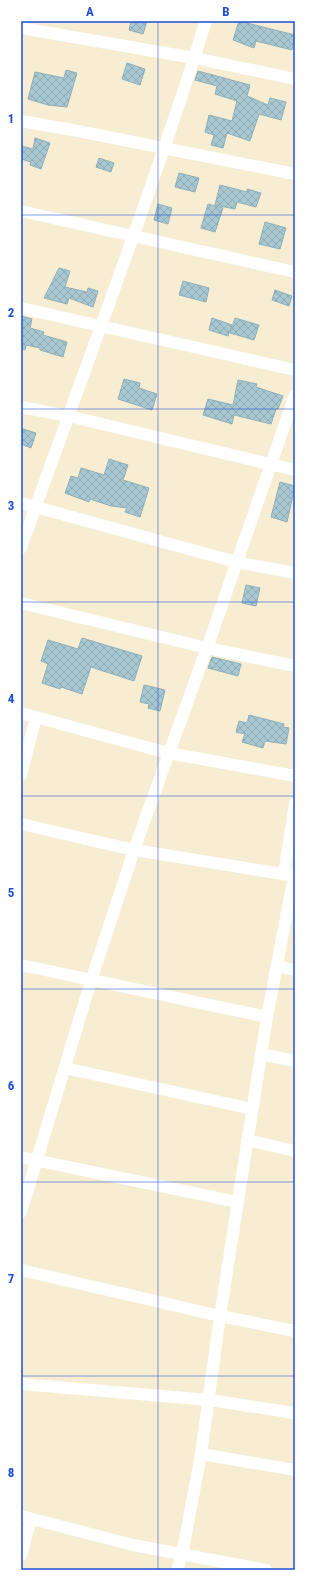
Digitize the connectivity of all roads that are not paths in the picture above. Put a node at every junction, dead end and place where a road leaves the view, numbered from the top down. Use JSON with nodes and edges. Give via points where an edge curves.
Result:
{"nodes":[{"id":1,"x":206,"y":21,"type":"edge"},
{"id":2,"x":21,"y":28,"type":"edge"},
{"id":3,"x":194,"y":58,"type":"junction"},
{"id":4,"x":295,"y":79,"type":"edge"},
{"id":5,"x":21,"y":121,"type":"edge"},
{"id":6,"x":163,"y":148,"type":"junction"},
{"id":7,"x":295,"y":174,"type":"edge"},
{"id":8,"x":21,"y":211,"type":"edge"},
{"id":9,"x":133,"y":236,"type":"junction"},
{"id":10,"x":295,"y":272,"type":"edge"},
{"id":11,"x":21,"y":308,"type":"edge"},
{"id":12,"x":102,"y":326,"type":"junction"},
{"id":13,"x":295,"y":370,"type":"edge"},
{"id":14,"x":295,"y":395,"type":"edge"},
{"id":15,"x":21,"y":407,"type":"edge"},
{"id":16,"x":68,"y":416,"type":"junction"},
{"id":17,"x":270,"y":466,"type":"junction"},
{"id":18,"x":295,"y":470,"type":"edge"},
{"id":19,"x":21,"y":503,"type":"edge"},
{"id":20,"x":36,"y":506,"type":"junction"},
{"id":21,"x":21,"y":548,"type":"edge"},
{"id":22,"x":236,"y":562,"type":"junction"},
{"id":23,"x":295,"y":573,"type":"edge"},
{"id":24,"x":21,"y":604,"type":"edge"},
{"id":25,"x":207,"y":648,"type":"junction"},
{"id":26,"x":295,"y":666,"type":"edge"},
{"id":27,"x":21,"y":713,"type":"edge"},
{"id":28,"x":36,"y":717,"type":"junction"},
{"id":29,"x":168,"y":753,"type":"junction"},
{"id":30,"x":21,"y":775,"type":"edge"},
{"id":31,"x":295,"y":776,"type":"edge"},
{"id":32,"x":295,"y":804,"type":"edge"},
{"id":33,"x":21,"y":824,"type":"edge"},
{"id":34,"x":134,"y":850,"type":"junction"},
{"id":35,"x":291,"y":876,"type":"edge"},
{"id":36,"x":21,"y":965,"type":"edge"},
{"id":37,"x":277,"y":966,"type":"junction"},
{"id":38,"x":295,"y":970,"type":"edge"},
{"id":39,"x":91,"y":981,"type":"junction"},
{"id":40,"x":267,"y":1017,"type":"junction"},
{"id":41,"x":261,"y":1054,"type":"junction"},
{"id":42,"x":295,"y":1061,"type":"edge"},
{"id":43,"x":65,"y":1068,"type":"junction"},
{"id":44,"x":252,"y":1109,"type":"junction"},
{"id":45,"x":247,"y":1140,"type":"junction"},
{"id":46,"x":295,"y":1151,"type":"edge"},
{"id":47,"x":21,"y":1157,"type":"edge"},
{"id":48,"x":37,"y":1160,"type":"junction"},
{"id":49,"x":238,"y":1202,"type":"junction"},
{"id":50,"x":21,"y":1212,"type":"edge"},
{"id":51,"x":21,"y":1270,"type":"edge"},
{"id":52,"x":220,"y":1316,"type":"junction"},
{"id":53,"x":295,"y":1331,"type":"edge"},
{"id":54,"x":21,"y":1384,"type":"edge"},
{"id":55,"x":209,"y":1400,"type":"junction"},
{"id":56,"x":295,"y":1413,"type":"edge"},
{"id":57,"x":201,"y":1454,"type":"junction"},
{"id":58,"x":295,"y":1470,"type":"edge"},
{"id":59,"x":26,"y":1518,"type":"edge"},
{"id":60,"x":21,"y":1555,"type":"edge"},
{"id":61,"x":182,"y":1555,"type":"junction"},
{"id":62,"x":178,"y":1570,"type":"edge"},
{"id":63,"x":266,"y":1570,"type":"edge"}],
"edges":[{"from":1,"to":3,"type":"street"},
{"from":2,"to":3,"type":"street"},
{"from":3,"to":4,"type":"street"},
{"from":3,"to":6,"type":"street"},
{"from":5,"to":6,"type":"street"},
{"from":6,"to":7,"type":"street"},
{"from":6,"to":9,"type":"street"},
{"from":8,"to":9,"type":"street"},
{"from":9,"to":10,"type":"street"},
{"from":9,"to":12,"type":"street"},
{"from":11,"to":12,"type":"street"},
{"from":12,"to":13,"type":"street"},
{"from":12,"to":16,"type":"street"},
{"from":14,"to":17,"type":"street"},
{"from":15,"to":16,"type":"street"},
{"from":16,"to":17,"type":"street"},
{"from":16,"to":20,"type":"street"},
{"from":17,"to":18,"type":"street"},
{"from":17,"to":22,"type":"street"},
{"from":19,"to":20,"type":"street"},
{"from":20,"to":21,"type":"street"},
{"from":20,"to":22,"type":"street"},
{"from":22,"to":23,"type":"street"},
{"from":22,"to":25,"type":"street"},
{"from":24,"to":25,"type":"street"},
{"from":25,"to":26,"type":"street"},
{"from":25,"to":29,"type":"street"},
{"from":27,"to":28,"type":"street"},
{"from":28,"to":29,"type":"street"},
{"from":28,"to":30,"type":"street"},
{"from":29,"to":31,"type":"street"},
{"from":29,"to":34,"type":"street"},
{"from":32,"to":35,"type":"street"},
{"from":33,"to":34,"type":"street"},
{"from":34,"to":35,"type":"street"},
{"from":34,"to":39,"type":"street"},
{"from":35,"to":37,"type":"street"},
{"from":36,"to":39,"type":"street"},
{"from":37,"to":38,"type":"street"},
{"from":37,"to":40,"type":"street"},
{"from":39,"to":40,"type":"street"},
{"from":39,"to":43,"type":"street"},
{"from":40,"to":41,"type":"street"},
{"from":41,"to":42,"type":"street"},
{"from":41,"to":44,"type":"street"},
{"from":43,"to":44,"type":"street"},
{"from":43,"to":48,"type":"street"},
{"from":44,"to":45,"type":"street"},
{"from":45,"to":46,"type":"street"},
{"from":45,"to":49,"type":"street"},
{"from":47,"to":48,"type":"street"},
{"from":48,"to":49,"type":"street"},
{"from":48,"to":50,"type":"street"},
{"from":49,"to":52,"type":"street"},
{"from":51,"to":52,"type":"street"},
{"from":52,"to":53,"type":"street"},
{"from":52,"to":55,"type":"street"},
{"from":54,"to":55,"type":"street"},
{"from":55,"to":56,"type":"street"},
{"from":55,"to":57,"type":"street"},
{"from":57,"to":58,"type":"street"},
{"from":57,"to":61,"type":"street"},
{"from":59,"to":60,"type":"street"},
{"from":59,"to":61,"type":"street"},
{"from":61,"to":62,"type":"street"},
{"from":61,"to":63,"type":"street"}]}
